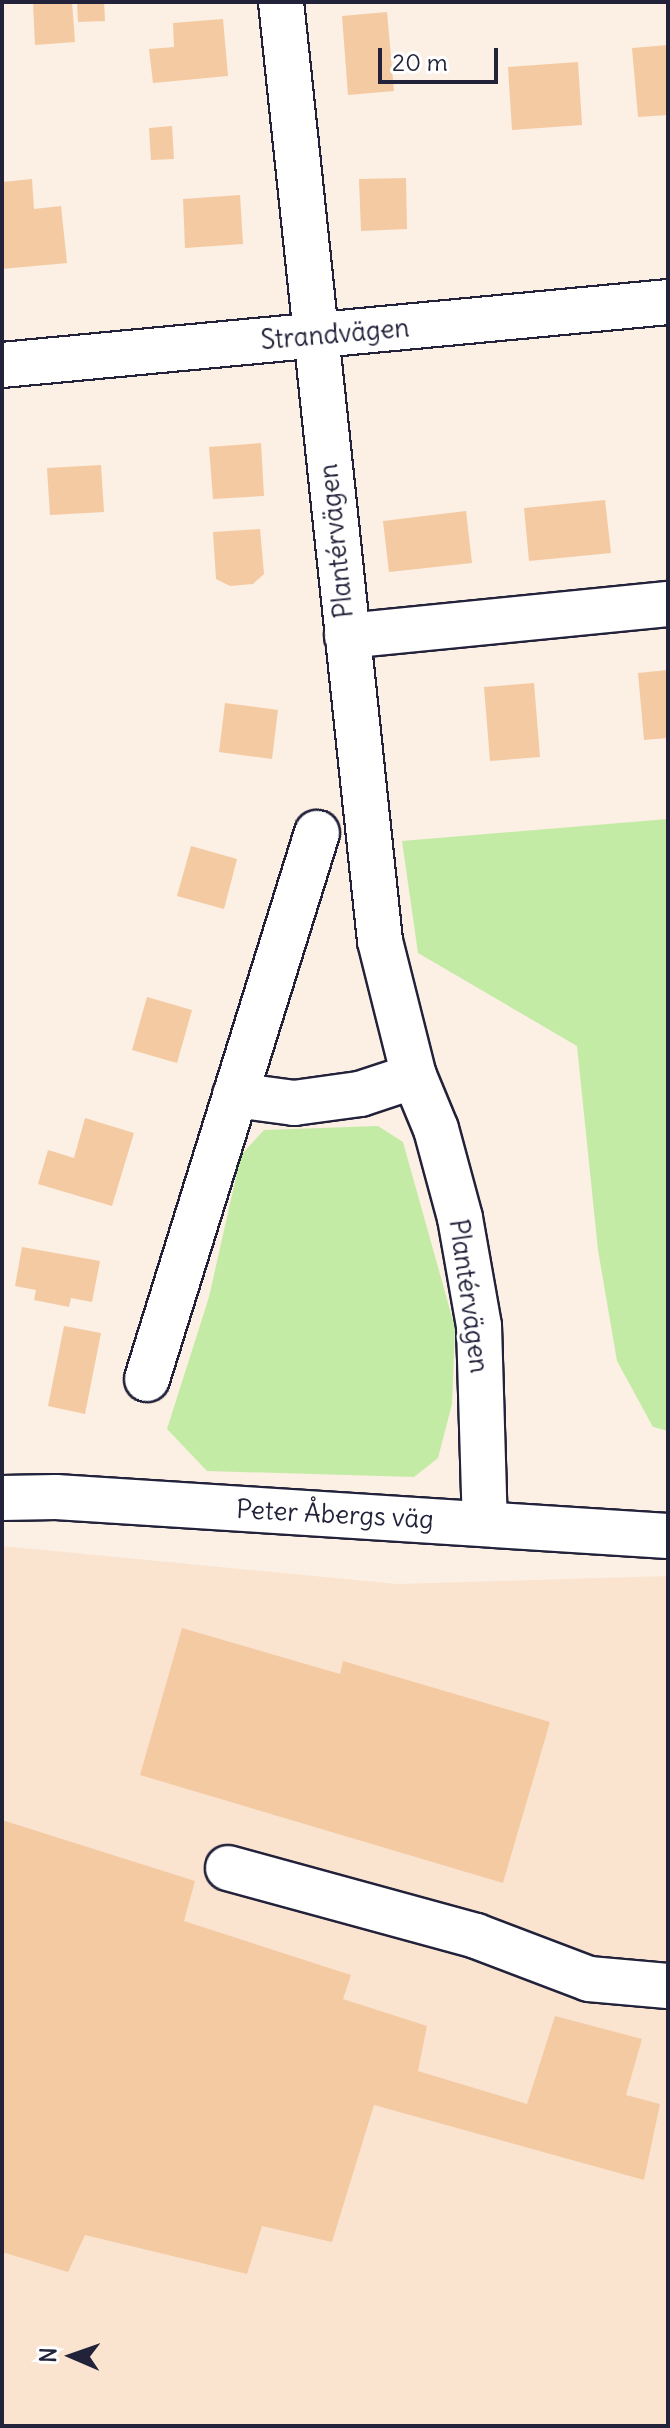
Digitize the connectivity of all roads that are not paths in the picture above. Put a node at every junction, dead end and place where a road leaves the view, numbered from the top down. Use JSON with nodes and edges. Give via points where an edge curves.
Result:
{"nodes":[{"id":1,"x":281,"y":2,"type":"edge"},
{"id":2,"x":668,"y":302,"type":"edge"},
{"id":3,"x":314,"y":336,"type":"junction"},
{"id":4,"x":2,"y":365,"type":"edge"},
{"id":5,"x":668,"y":604,"type":"edge"},
{"id":6,"x":347,"y":636,"type":"junction"},
{"id":7,"x":317,"y":833,"type":"dead end"},
{"id":8,"x":414,"y":1076,"type":"junction"},
{"id":9,"x":235,"y":1095,"type":"junction"},
{"id":10,"x":147,"y":1379,"type":"dead end"},
{"id":11,"x":2,"y":1498,"type":"edge"},
{"id":12,"x":485,"y":1523,"type":"junction"},
{"id":13,"x":668,"y":1536,"type":"edge"},
{"id":14,"x":228,"y":1868,"type":"dead end"},
{"id":15,"x":668,"y":1986,"type":"edge"}],
"edges":[{"from":1,"to":3,"type":"street","name":"Plantérvägen"},
{"from":2,"to":3,"type":"street","name":"Strandvägen"},
{"from":3,"to":4,"type":"street","name":"Strandvägen"},
{"from":3,"to":6,"type":"street","name":"Plantérvägen"},
{"from":5,"to":6,"type":"street"},
{"from":6,"to":8,"type":"street","name":"Plantérvägen","via":[[380,941]]},
{"from":7,"to":9,"type":"street"},
{"from":8,"to":9,"type":"street","via":[[360,1094],[294,1103]]},
{"from":8,"to":12,"type":"street","name":"Plantérvägen","via":[[436,1129],[460,1218],[479,1326]]},
{"from":9,"to":10,"type":"street"},
{"from":11,"to":12,"type":"street","name":"Peter Åbergs väg"},
{"from":12,"to":13,"type":"street","name":"Peter Åbergs väg"},
{"from":14,"to":15,"type":"street","via":[[476,1936],[589,1979]]}]}
